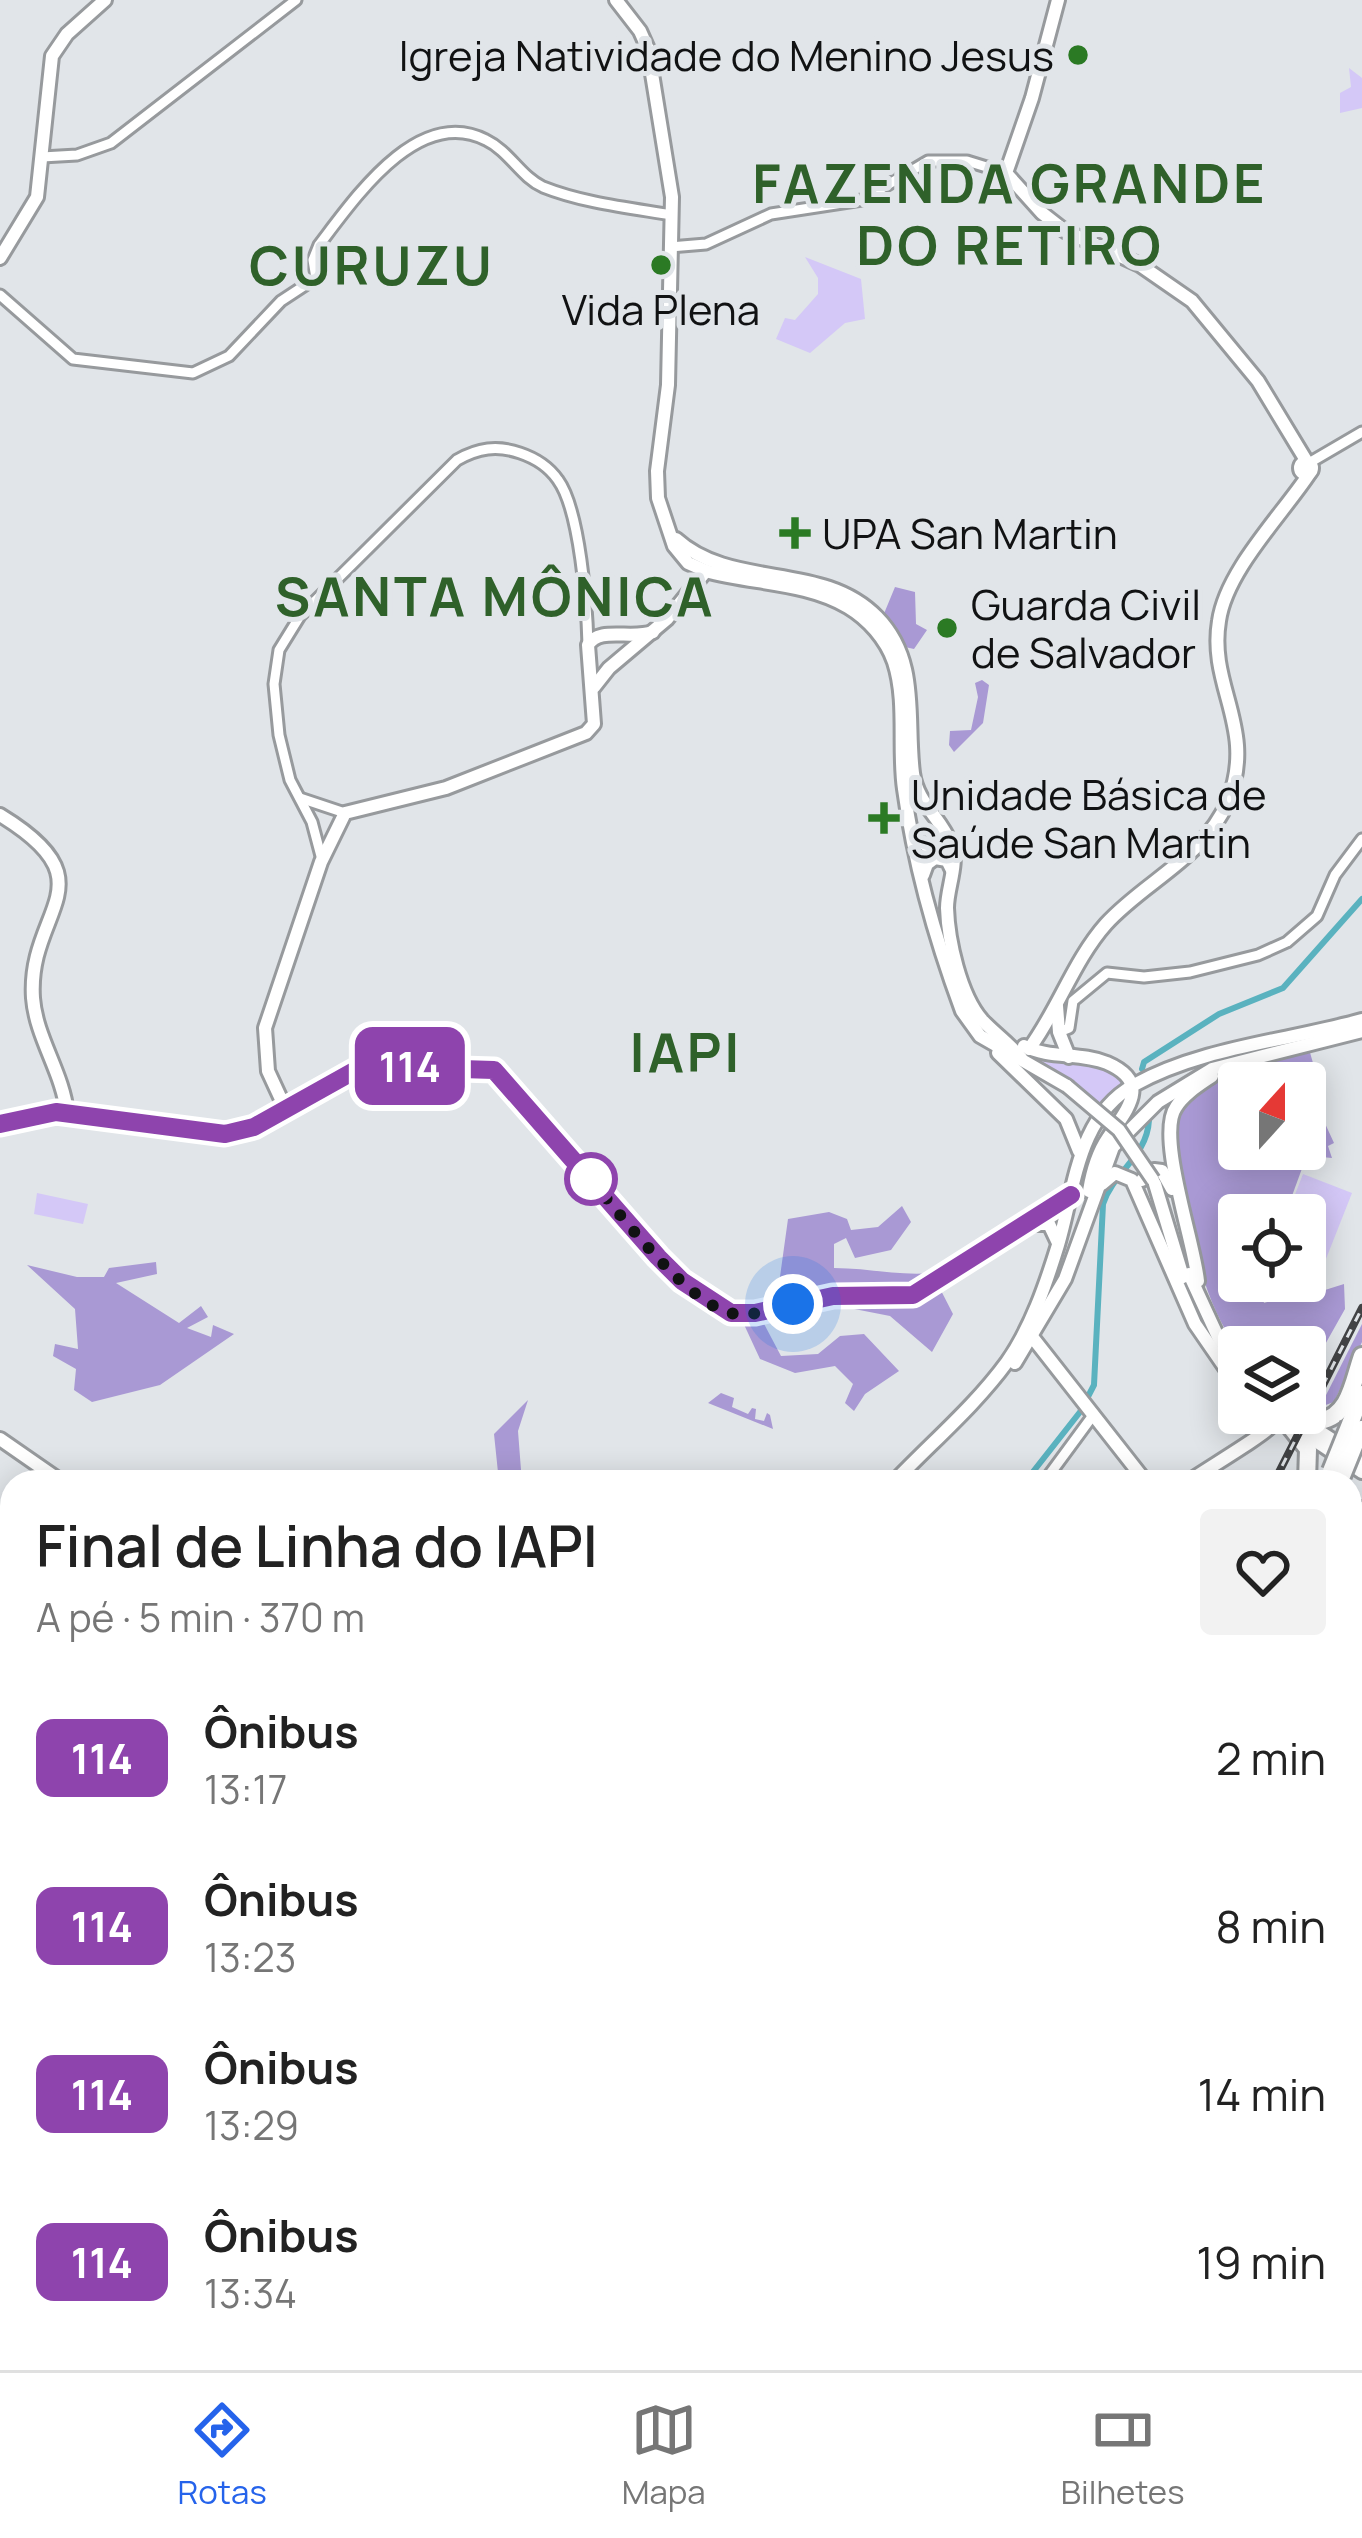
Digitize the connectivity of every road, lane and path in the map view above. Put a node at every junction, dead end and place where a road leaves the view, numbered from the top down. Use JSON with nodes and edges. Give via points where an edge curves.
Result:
{"nodes":[{"id":1,"x":105,"y":0,"type":"edge"},
{"id":2,"x":296,"y":0,"type":"edge"},
{"id":3,"x":616,"y":0,"type":"edge"},
{"id":4,"x":1058,"y":0,"type":"edge"},
{"id":5,"x":42,"y":157,"type":"junction"},
{"id":6,"x":1006,"y":173,"type":"junction"},
{"id":7,"x":672,"y":215,"type":"junction"},
{"id":8,"x":670,"y":248,"type":"junction"},
{"id":9,"x":0,"y":258,"type":"edge"},
{"id":10,"x":0,"y":295,"type":"edge"},
{"id":11,"x":1362,"y":432,"type":"edge"},
{"id":12,"x":1308,"y":465,"type":"junction"},
{"id":13,"x":670,"y":535,"type":"junction"},
{"id":14,"x":688,"y":563,"type":"junction"},
{"id":15,"x":706,"y":572,"type":"junction"},
{"id":16,"x":729,"y":572,"type":"junction"},
{"id":17,"x":690,"y":591,"type":"junction"},
{"id":18,"x":587,"y":613,"type":"junction"},
{"id":19,"x":652,"y":632,"type":"junction"},
{"id":20,"x":605,"y":634,"type":"junction"},
{"id":21,"x":588,"y":645,"type":"junction"},
{"id":22,"x":589,"y":665,"type":"junction"},
{"id":23,"x":609,"y":668,"type":"junction"},
{"id":24,"x":593,"y":688,"type":"junction"},
{"id":25,"x":300,"y":798,"type":"junction"},
{"id":26,"x":345,"y":813,"type":"junction"},
{"id":27,"x":0,"y":815,"type":"edge"},
{"id":28,"x":942,"y":830,"type":"junction"},
{"id":29,"x":911,"y":831,"type":"junction"},
{"id":30,"x":1362,"y":839,"type":"edge"},
{"id":31,"x":321,"y":862,"type":"junction"},
{"id":32,"x":953,"y":871,"type":"junction"},
{"id":33,"x":922,"y":877,"type":"junction"},
{"id":34,"x":1057,"y":1005,"type":"junction"},
{"id":35,"x":1362,"y":1020,"type":"edge"},
{"id":36,"x":982,"y":1029,"type":"junction"},
{"id":37,"x":1362,"y":1031,"type":"edge"},
{"id":38,"x":1059,"y":1032,"type":"junction"},
{"id":39,"x":1020,"y":1057,"type":"junction"},
{"id":40,"x":1069,"y":1057,"type":"junction"},
{"id":41,"x":1242,"y":1060,"type":"junction"},
{"id":42,"x":1160,"y":1074,"type":"junction"},
{"id":43,"x":1132,"y":1086,"type":"junction"},
{"id":44,"x":1168,"y":1095,"type":"junction"},
{"id":45,"x":286,"y":1110,"type":"junction"},
{"id":46,"x":68,"y":1113,"type":"junction"},
{"id":47,"x":0,"y":1124,"type":"edge"},
{"id":48,"x":1127,"y":1129,"type":"junction"},
{"id":49,"x":1088,"y":1132,"type":"junction"},
{"id":50,"x":1106,"y":1140,"type":"junction"},
{"id":51,"x":1078,"y":1169,"type":"junction"},
{"id":52,"x":1154,"y":1182,"type":"junction"},
{"id":53,"x":1071,"y":1195,"type":"junction"},
{"id":54,"x":1093,"y":1201,"type":"junction"},
{"id":55,"x":1144,"y":1204,"type":"junction"},
{"id":56,"x":1052,"y":1207,"type":"junction"},
{"id":57,"x":1088,"y":1216,"type":"junction"},
{"id":58,"x":1049,"y":1224,"type":"junction"},
{"id":59,"x":1012,"y":1233,"type":"junction"},
{"id":60,"x":1058,"y":1243,"type":"junction"},
{"id":61,"x":1198,"y":1281,"type":"junction"},
{"id":62,"x":1204,"y":1309,"type":"junction"},
{"id":63,"x":1033,"y":1338,"type":"junction"},
{"id":64,"x":1218,"y":1338,"type":"edge"},
{"id":65,"x":1218,"y":1344,"type":"edge"},
{"id":66,"x":1014,"y":1350,"type":"junction"},
{"id":67,"x":1218,"y":1351,"type":"edge"},
{"id":68,"x":1362,"y":1356,"type":"edge"},
{"id":69,"x":1362,"y":1394,"type":"edge"},
{"id":70,"x":1092,"y":1411,"type":"junction"},
{"id":71,"x":1326,"y":1419,"type":"edge"},
{"id":72,"x":1358,"y":1427,"type":"edge"},
{"id":73,"x":1267,"y":1434,"type":"edge"},
{"id":74,"x":1299,"y":1434,"type":"edge"},
{"id":75,"x":1311,"y":1434,"type":"edge"},
{"id":76,"x":1319,"y":1434,"type":"edge"},
{"id":77,"x":0,"y":1439,"type":"edge"},
{"id":78,"x":1362,"y":1459,"type":"edge"},
{"id":79,"x":45,"y":1470,"type":"edge"},
{"id":80,"x":905,"y":1470,"type":"edge"},
{"id":81,"x":915,"y":1470,"type":"edge"},
{"id":82,"x":1052,"y":1470,"type":"edge"},
{"id":83,"x":1137,"y":1470,"type":"edge"},
{"id":84,"x":1205,"y":1470,"type":"edge"},
{"id":85,"x":1309,"y":1470,"type":"edge"},
{"id":86,"x":1339,"y":1470,"type":"edge"},
{"id":87,"x":1359,"y":1470,"type":"edge"}],
"edges":[{"from":1,"to":5,"type":"main road","via":[[56,49]]},
{"from":2,"to":5,"type":"street","via":[[111,143]]},
{"from":3,"to":7,"type":"main road","via":[[648,50]]},
{"from":4,"to":6,"type":"main road"},
{"from":5,"to":9,"type":"main road","via":[[34,204]]},
{"from":6,"to":8,"type":"street","via":[[928,161],[862,200],[772,214],[706,244]]},
{"from":6,"to":12,"type":"main road","via":[[1065,231],[1123,255],[1192,301],[1258,381]]},
{"from":7,"to":8,"type":"main road"},
{"from":7,"to":10,"type":"street","via":[[539,185],[496,145],[450,131],[398,155],[326,236],[314,255],[316,278],[281,301],[229,356],[193,374],[73,359]]},
{"from":8,"to":13,"type":"main road","via":[[668,385],[657,468]]},
{"from":11,"to":12,"type":"street"},
{"from":12,"to":34,"type":"main road","via":[[1220,615],[1219,659],[1239,747],[1226,806],[1198,846],[1105,925]]},
{"from":13,"to":14,"type":"main road"},
{"from":13,"to":16,"type":"main road"},
{"from":14,"to":15,"type":"main road"},
{"from":14,"to":17,"type":"main road"},
{"from":15,"to":16,"type":"main road"},
{"from":15,"to":17,"type":"main road"},
{"from":16,"to":17,"type":"main road"},
{"from":16,"to":28,"type":"main road","via":[[831,588],[883,623],[907,671],[916,787]]},
{"from":16,"to":29,"type":"main road","via":[[827,597],[880,635],[898,680]]},
{"from":17,"to":19,"type":"main road"},
{"from":18,"to":20,"type":"street"},
{"from":18,"to":21,"type":"street"},
{"from":18,"to":25,"type":"street","via":[[560,481],[510,450],[485,448],[458,460],[284,640],[274,671],[276,718]]},
{"from":19,"to":20,"type":"main road"},
{"from":19,"to":23,"type":"main road"},
{"from":20,"to":21,"type":"main road"},
{"from":21,"to":22,"type":"main road"},
{"from":22,"to":23,"type":"main road"},
{"from":22,"to":24,"type":"main road"},
{"from":23,"to":24,"type":"main road"},
{"from":24,"to":26,"type":"main road","via":[[594,724],[576,739],[446,788]]},
{"from":25,"to":26,"type":"street"},
{"from":25,"to":31,"type":"street"},
{"from":26,"to":31,"type":"main road"},
{"from":27,"to":46,"type":"main road","via":[[43,845],[58,872],[33,995]]},
{"from":28,"to":29,"type":"main road","via":[[932,849]]},
{"from":28,"to":32,"type":"main road","via":[[952,844]]},
{"from":29,"to":33,"type":"main road"},
{"from":30,"to":38,"type":"street","via":[[1317,916],[1292,939],[1190,972],[1107,973],[1076,998],[1070,1027]]},
{"from":31,"to":45,"type":"main road","via":[[264,1036]]},
{"from":32,"to":33,"type":"main road","via":[[935,857]]},
{"from":32,"to":36,"type":"main road","via":[[949,929]]},
{"from":33,"to":36,"type":"main road","via":[[959,1003]]},
{"from":34,"to":38,"type":"main road"},
{"from":34,"to":39,"type":"main road"},
{"from":35,"to":42,"type":"main road"},
{"from":36,"to":39,"type":"main road"},
{"from":37,"to":41,"type":"main road"},
{"from":38,"to":40,"type":"main road"},
{"from":39,"to":40,"type":"main road"},
{"from":39,"to":49,"type":"main road"},
{"from":39,"to":51,"type":"main road","via":[[1071,1126]]},
{"from":39,"to":52,"type":"main road","bridge":true,"via":[[1119,1130]]},
{"from":40,"to":43,"type":"main road","via":[[1110,1064]]},
{"from":41,"to":44,"type":"main road"},
{"from":41,"to":61,"type":"main road","via":[[1183,1098],[1168,1130]]},
{"from":42,"to":43,"type":"main road"},
{"from":42,"to":44,"type":"main road","via":[[1155,1093]]},
{"from":43,"to":49,"type":"main road"},
{"from":43,"to":50,"type":"main road","via":[[1131,1104]]},
{"from":44,"to":48,"type":"main road"},
{"from":45,"to":46,"type":"main road","via":[[225,1134]]},
{"from":45,"to":59,"type":"main road","via":[[363,1066],[494,1070],[658,1257],[731,1313],[833,1296],[906,1297]]},
{"from":46,"to":47,"type":"main road"},
{"from":48,"to":50,"type":"main road"},
{"from":48,"to":54,"type":"main road"},
{"from":49,"to":50,"type":"main road"},
{"from":49,"to":51,"type":"main road"},
{"from":50,"to":57,"type":"main road"},
{"from":51,"to":53,"type":"main road"},
{"from":52,"to":62,"type":"main road"},
{"from":52,"to":65,"type":"main road","via":[[1189,1294]]},
{"from":53,"to":56,"type":"main road"},
{"from":53,"to":60,"type":"main road"},
{"from":54,"to":55,"type":"main road","via":[[1107,1176],[1119,1173]]},
{"from":54,"to":57,"type":"main road"},
{"from":55,"to":61,"type":"main road","via":[[1143,1177],[1162,1172]]},
{"from":55,"to":67,"type":"main road","via":[[1195,1324]]},
{"from":56,"to":58,"type":"main road"},
{"from":56,"to":59,"type":"main road"},
{"from":57,"to":63,"type":"main road"},
{"from":58,"to":59,"type":"main road"},
{"from":58,"to":60,"type":"main road"},
{"from":60,"to":66,"type":"main road"},
{"from":61,"to":62,"type":"main road"},
{"from":62,"to":64,"type":"main road"},
{"from":63,"to":66,"type":"main road"},
{"from":63,"to":70,"type":"main road"},
{"from":63,"to":81,"type":"main road"},
{"from":66,"to":80,"type":"main road"},
{"from":68,"to":71,"type":"highway","via":[[1346,1402]]},
{"from":69,"to":72,"type":"highway"},
{"from":70,"to":82,"type":"street"},
{"from":70,"to":83,"type":"main road"},
{"from":72,"to":86,"type":"highway","bridge":true},
{"from":73,"to":84,"type":"main road"},
{"from":74,"to":85,"type":"highway"},
{"from":75,"to":87,"type":"main road"},
{"from":76,"to":78,"type":"main road"},
{"from":77,"to":79,"type":"main road"}]}
